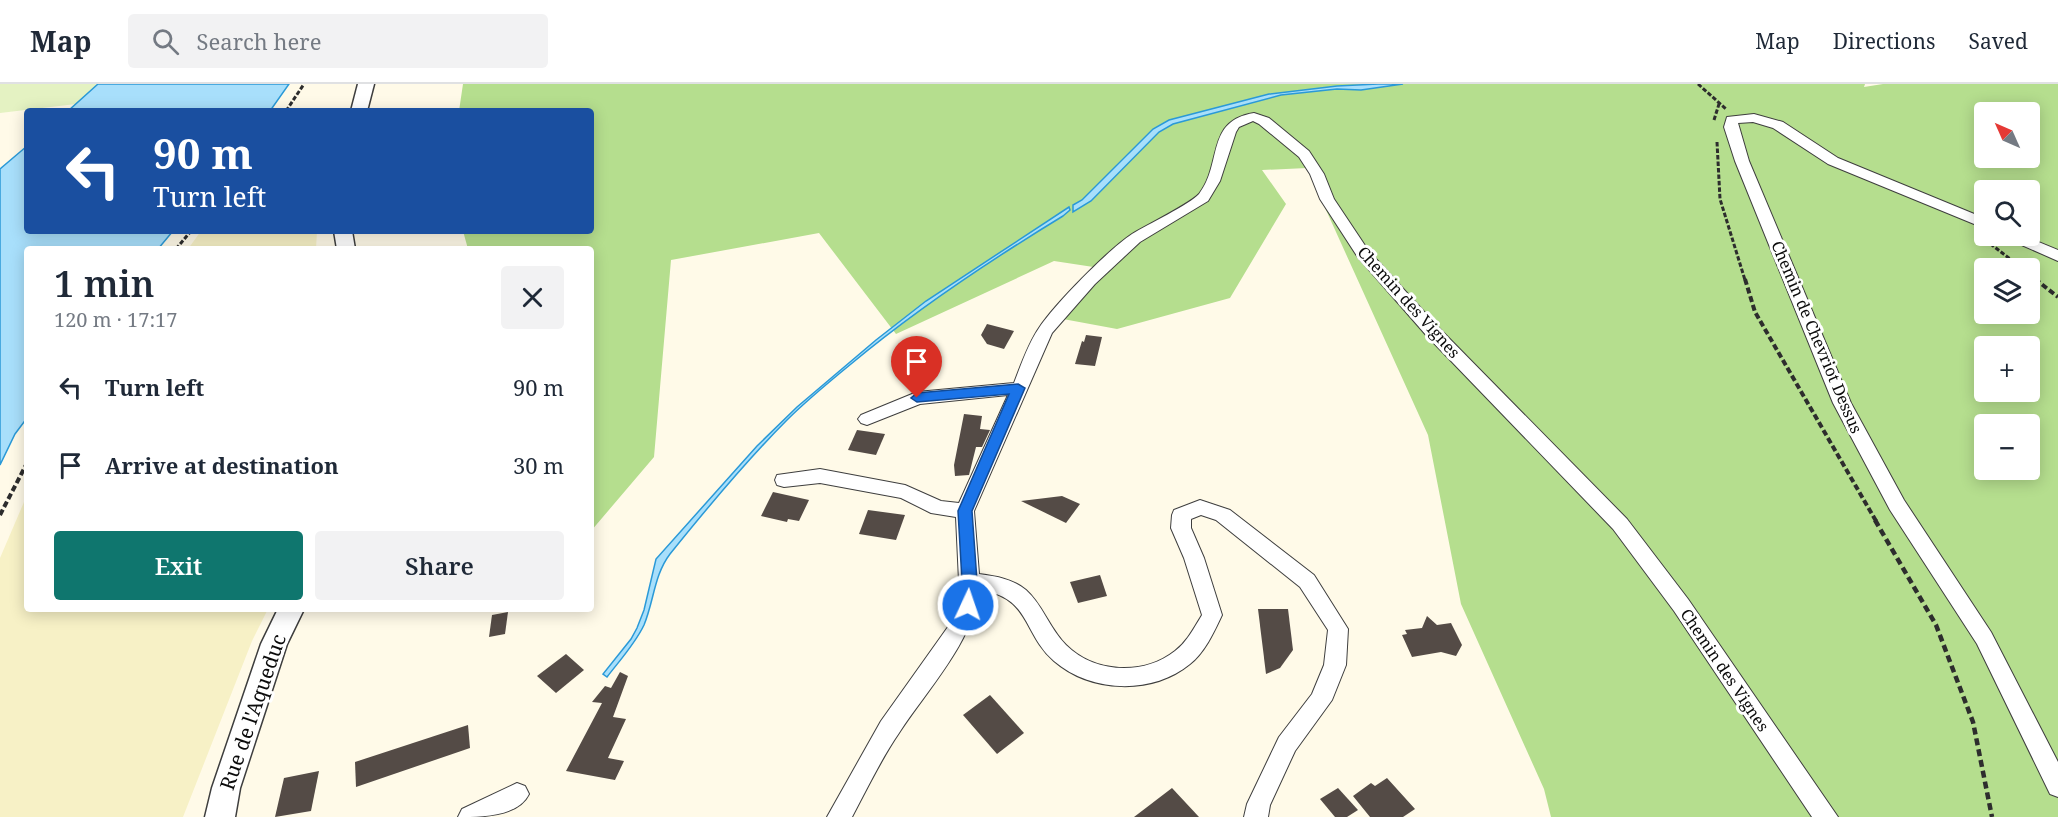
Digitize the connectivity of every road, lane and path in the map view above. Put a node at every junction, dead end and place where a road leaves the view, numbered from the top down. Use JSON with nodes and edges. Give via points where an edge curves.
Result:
{"nodes":[{"id":1,"x":304,"y":84,"type":"edge"},
{"id":2,"x":366,"y":84,"type":"edge"},
{"id":3,"x":1698,"y":84,"type":"edge"},
{"id":4,"x":287,"y":108,"type":"edge"},
{"id":5,"x":360,"y":108,"type":"edge"},
{"id":6,"x":1715,"y":126,"type":"dead end"},
{"id":7,"x":1716,"y":138,"type":"dead end"},
{"id":8,"x":1974,"y":219,"type":"edge"},
{"id":9,"x":188,"y":234,"type":"edge"},
{"id":10,"x":178,"y":246,"type":"edge"},
{"id":11,"x":2036,"y":246,"type":"edge"},
{"id":12,"x":2058,"y":256,"type":"edge"},
{"id":13,"x":2040,"y":283,"type":"edge"},
{"id":14,"x":2058,"y":297,"type":"edge"},
{"id":15,"x":1018,"y":388,"type":"junction"},
{"id":16,"x":867,"y":419,"type":"dead end"},
{"id":17,"x":24,"y":469,"type":"edge"},
{"id":18,"x":784,"y":480,"type":"dead end"},
{"id":19,"x":965,"y":511,"type":"junction"},
{"id":20,"x":0,"y":515,"type":"edge"},
{"id":21,"x":969,"y":581,"type":"junction"},
{"id":22,"x":290,"y":612,"type":"edge"},
{"id":23,"x":2058,"y":786,"type":"edge"},
{"id":24,"x":517,"y":794,"type":"dead end"},
{"id":25,"x":220,"y":817,"type":"edge"},
{"id":26,"x":470,"y":817,"type":"edge"},
{"id":27,"x":839,"y":817,"type":"edge"},
{"id":28,"x":1256,"y":817,"type":"edge"},
{"id":29,"x":1826,"y":817,"type":"edge"},
{"id":30,"x":1992,"y":817,"type":"edge"}],
"edges":[{"from":1,"to":4,"type":"path"},
{"from":2,"to":5,"type":"street"},
{"from":3,"to":6,"type":"path","via":[[1719,104],[1714,114]]},
{"from":7,"to":30,"type":"path","via":[[1720,199],[1755,312],[1936,625],[1972,722]]},
{"from":8,"to":23,"type":"street","name":"Chemin de Chevriot Dessus","via":[[1833,161],[1778,125],[1754,118],[1732,120],[1743,161],[1842,403],[1897,505],[1984,638]]},
{"from":9,"to":10,"type":"path"},
{"from":11,"to":12,"type":"street"},
{"from":13,"to":14,"type":"path"},
{"from":15,"to":16,"type":"street","via":[[917,398]]},
{"from":15,"to":19,"type":"street","name":"Chemin des Vignes"},
{"from":15,"to":29,"type":"street","name":"Chemin des Vignes","via":[[1045,331],[1059,313],[1135,239],[1203,198],[1234,124],[1254,117],[1264,122],[1304,154],[1327,199],[1370,262],[1620,524],[1681,605]]},
{"from":17,"to":20,"type":"path"},
{"from":18,"to":19,"type":"street","via":[[820,476],[905,492],[938,508]]},
{"from":19,"to":21,"type":"street","name":"Chemin des Vignes"},
{"from":21,"to":27,"type":"street","name":"Chemin des Vignes","via":[[968,605],[959,628],[889,728]]},
{"from":21,"to":28,"type":"street","via":[[1000,584],[1018,594],[1060,653],[1078,666],[1105,676],[1140,678],[1177,662],[1200,638],[1212,615],[1181,528],[1181,515],[1200,507],[1223,515],[1307,581],[1338,630],[1335,665],[1321,700],[1287,744]]},
{"from":22,"to":25,"type":"street","name":"Rue de l'Aqueduc","via":[[271,655]]},
{"from":24,"to":26,"type":"street"}]}
